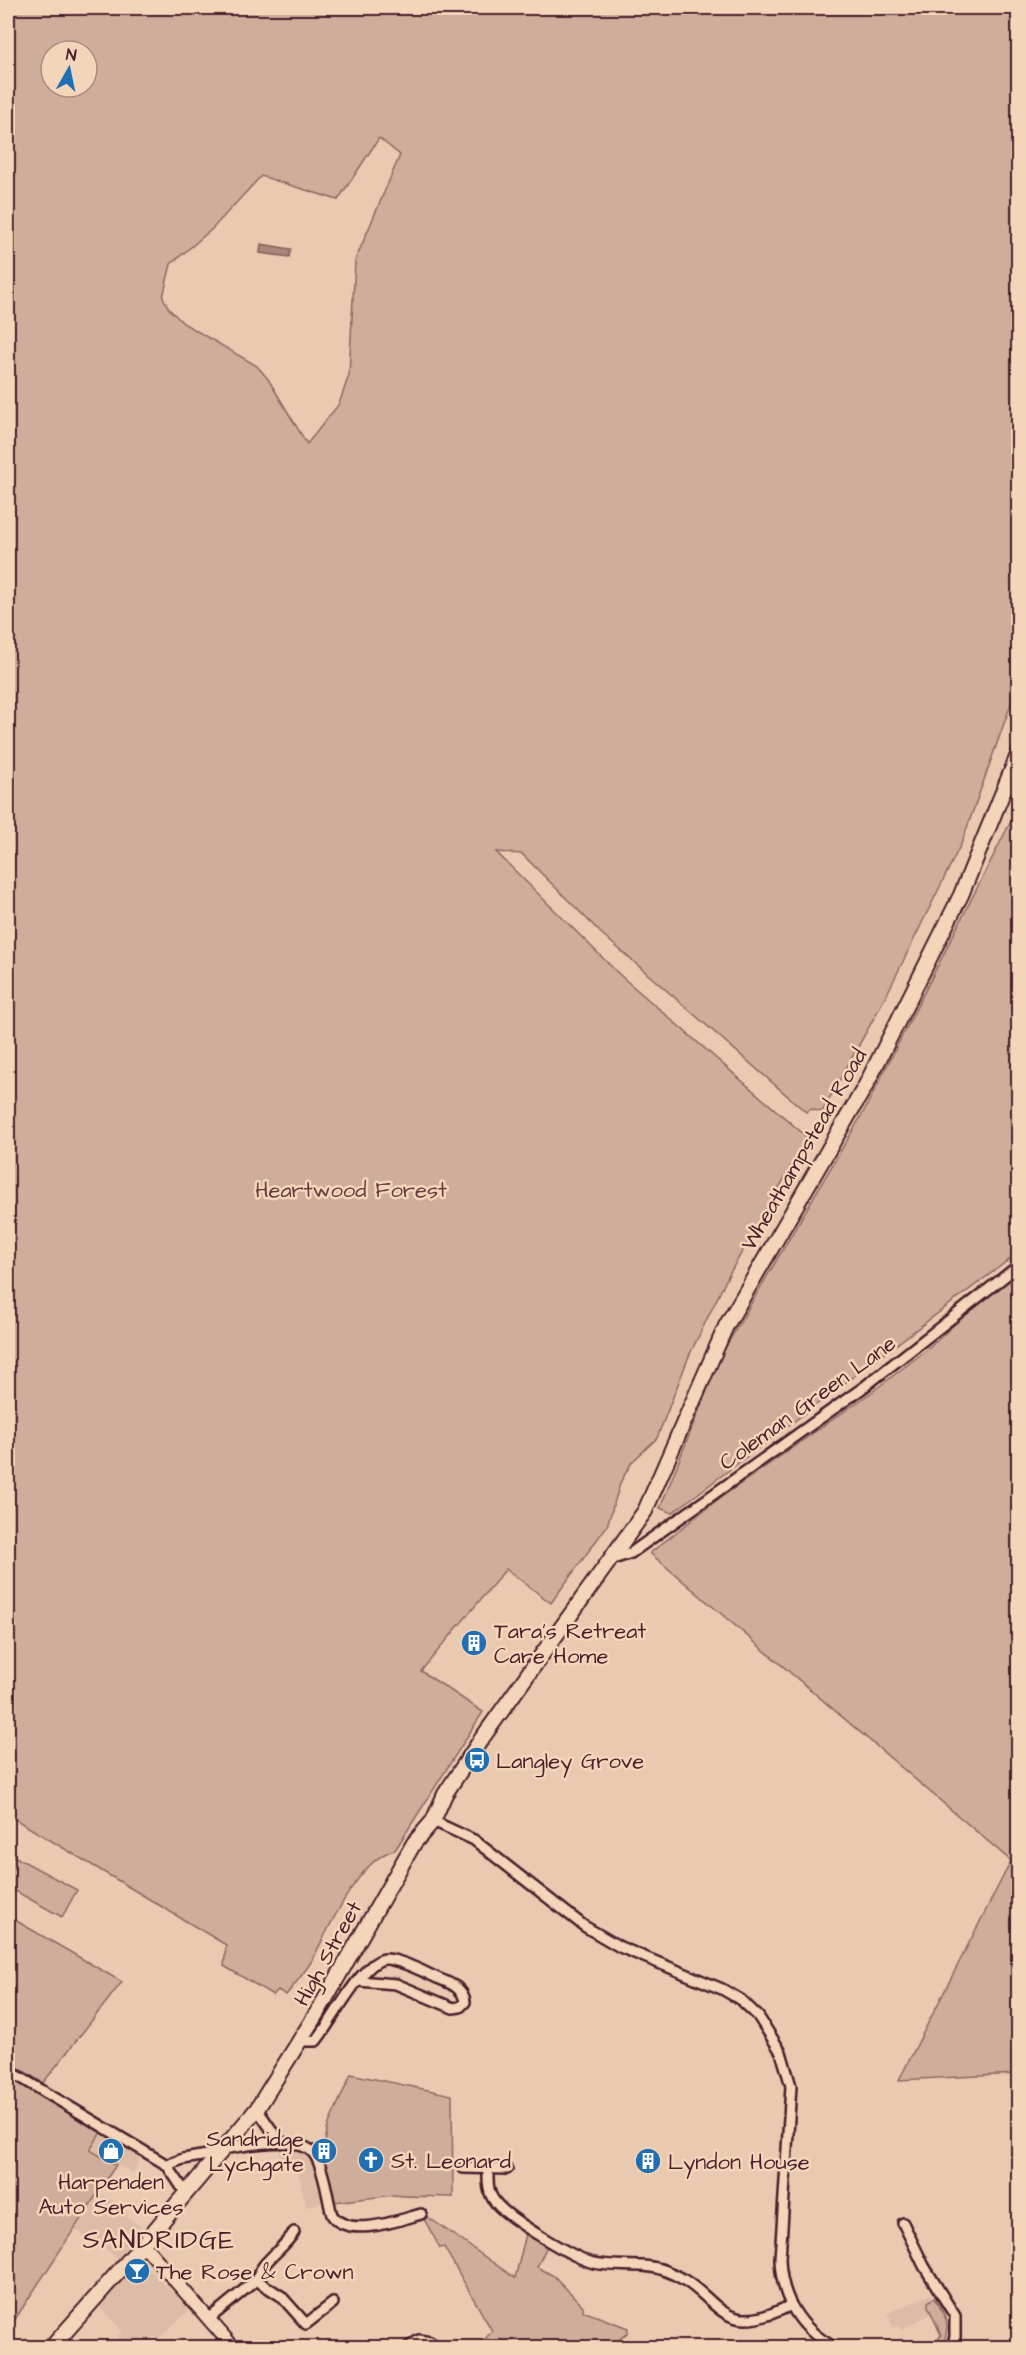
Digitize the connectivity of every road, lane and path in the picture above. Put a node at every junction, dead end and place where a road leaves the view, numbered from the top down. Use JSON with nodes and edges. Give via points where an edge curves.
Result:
{"nodes":[{"id":1,"x":1018,"y":755,"type":"edge"},
{"id":2,"x":1018,"y":1266,"type":"edge"},
{"id":3,"x":613,"y":1559,"type":"junction"},
{"id":4,"x":433,"y":1821,"type":"junction"},
{"id":5,"x":358,"y":1981,"type":"junction"},
{"id":6,"x":300,"y":2042,"type":"junction"},
{"id":7,"x":8,"y":2070,"type":"edge"},
{"id":8,"x":257,"y":2109,"type":"junction"},
{"id":9,"x":280,"y":2142,"type":"junction"},
{"id":10,"x":222,"y":2151,"type":"junction"},
{"id":11,"x":167,"y":2166,"type":"junction"},
{"id":12,"x":463,"y":2168,"type":"dead end"},
{"id":13,"x":488,"y":2169,"type":"junction"},
{"id":14,"x":507,"y":2169,"type":"dead end"},
{"id":15,"x":185,"y":2192,"type":"junction"},
{"id":16,"x":421,"y":2214,"type":"dead end"},
{"id":17,"x":903,"y":2223,"type":"dead end"},
{"id":18,"x":294,"y":2232,"type":"dead end"},
{"id":19,"x":144,"y":2244,"type":"junction"},
{"id":20,"x":256,"y":2280,"type":"junction"},
{"id":21,"x":333,"y":2303,"type":"dead end"},
{"id":22,"x":790,"y":2305,"type":"junction"},
{"id":23,"x":210,"y":2318,"type":"junction"},
{"id":24,"x":51,"y":2348,"type":"edge"},
{"id":25,"x":234,"y":2348,"type":"edge"},
{"id":26,"x":407,"y":2348,"type":"edge"},
{"id":27,"x":437,"y":2348,"type":"edge"},
{"id":28,"x":836,"y":2348,"type":"edge"},
{"id":29,"x":950,"y":2348,"type":"edge"}],
"edges":[{"from":1,"to":3,"type":"main road","name":"Wheathampstead Road","via":[[966,886],[916,988],[835,1141],[726,1326],[659,1486]]},
{"from":2,"to":3,"type":"street","name":"Coleman Green Lane","via":[[864,1387],[631,1553]]},
{"from":3,"to":4,"type":"main road","name":"High Street","via":[[480,1741],[445,1794]]},
{"from":4,"to":6,"type":"main road","name":"High Street","via":[[414,1843]]},
{"from":4,"to":22,"type":"street","via":[[474,1840],[550,1903],[620,1947],[741,2000],[771,2033],[791,2086],[780,2259],[783,2287]]},
{"from":5,"to":5,"type":"street","via":[[396,1983],[453,2008],[465,2002],[453,1985],[387,1959],[373,1962]]},
{"from":5,"to":6,"type":"street","via":[[316,2041]]},
{"from":6,"to":8,"type":"main road","name":"High Street"},
{"from":7,"to":11,"type":"street"},
{"from":8,"to":9,"type":"street"},
{"from":8,"to":10,"type":"main road","name":"High Street"},
{"from":9,"to":10,"type":"street"},
{"from":9,"to":16,"type":"street","via":[[312,2150],[332,2215],[340,2223],[366,2227]]},
{"from":10,"to":11,"type":"street"},
{"from":10,"to":15,"type":"main road","name":"High Street"},
{"from":11,"to":15,"type":"street"},
{"from":12,"to":13,"type":"street"},
{"from":13,"to":14,"type":"street"},
{"from":13,"to":22,"type":"street","via":[[495,2203],[582,2258],[669,2272],[720,2310],[742,2318],[760,2319]]},
{"from":15,"to":19,"type":"main road","name":"High Street"},
{"from":17,"to":29,"type":"street","via":[[955,2316],[955,2338]]},
{"from":18,"to":20,"type":"street","via":[[286,2245],[260,2268]]},
{"from":19,"to":23,"type":"street"},
{"from":19,"to":24,"type":"main road","name":"High Street"},
{"from":20,"to":21,"type":"street","via":[[281,2296],[306,2324]]},
{"from":20,"to":23,"type":"street"},
{"from":22,"to":28,"type":"street","via":[[813,2334]]},
{"from":23,"to":25,"type":"street"},
{"from":26,"to":27,"type":"street","via":[[419,2340]]}]}
